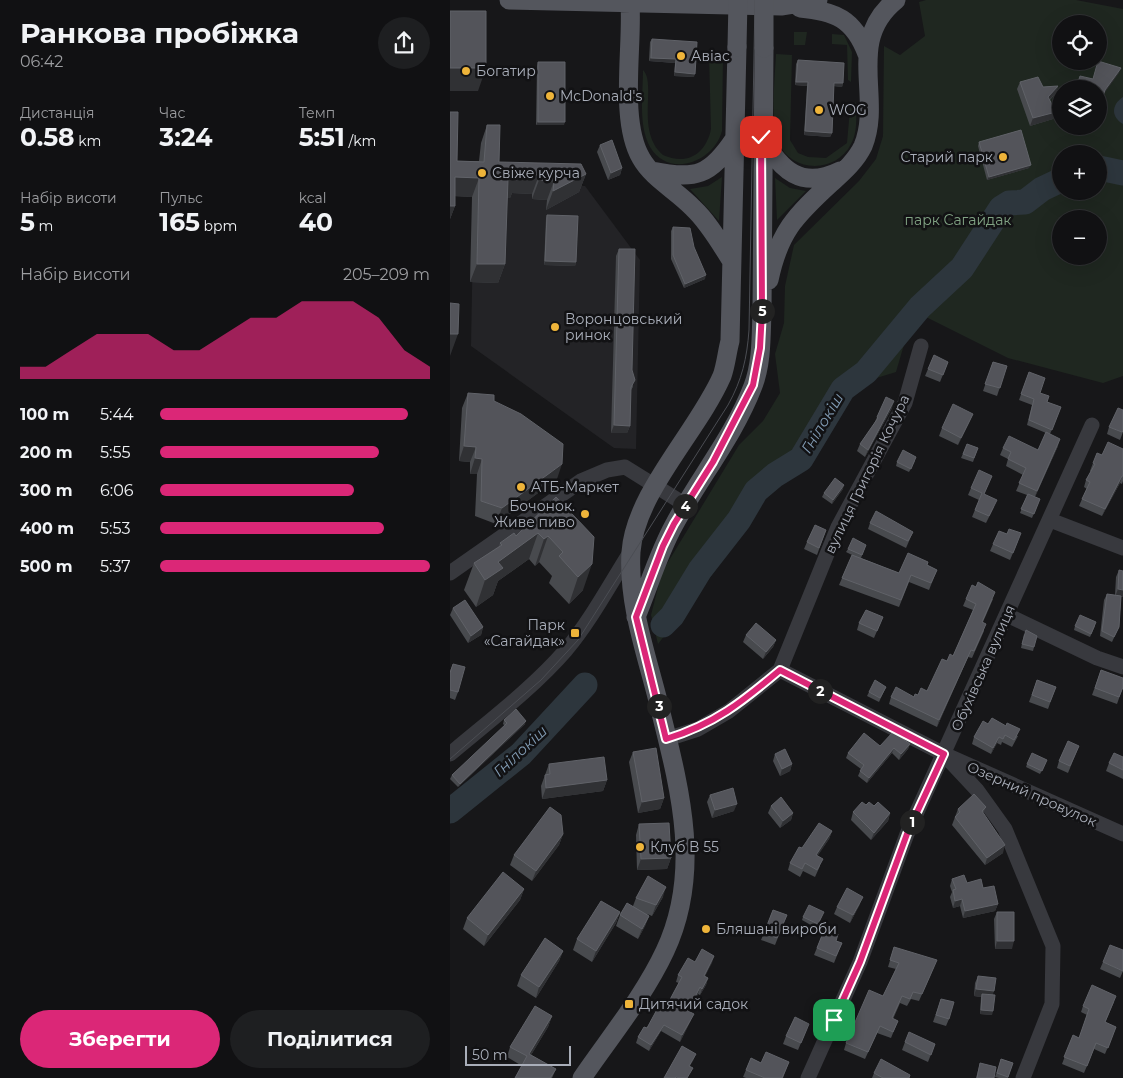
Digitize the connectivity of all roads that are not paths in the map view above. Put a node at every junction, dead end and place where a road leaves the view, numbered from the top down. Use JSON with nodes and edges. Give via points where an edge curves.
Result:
{"nodes":[{"id":1,"x":509,"y":0,"type":"edge"},
{"id":2,"x":738,"y":0,"type":"edge"},
{"id":3,"x":818,"y":0,"type":"edge"},
{"id":4,"x":896,"y":0,"type":"edge"},
{"id":5,"x":630,"y":3,"type":"junction"},
{"id":6,"x":773,"y":3,"type":"edge"},
{"id":7,"x":867,"y":54,"type":"junction"},
{"id":8,"x":761,"y":137,"type":"junction"},
{"id":9,"x":735,"y":138,"type":"junction"},
{"id":10,"x":849,"y":166,"type":"junction"},
{"id":11,"x":651,"y":170,"type":"junction"},
{"id":12,"x":731,"y":260,"type":"junction"},
{"id":13,"x":762,"y":311,"type":"junction"},
{"id":14,"x":921,"y":346,"type":"dead end"},
{"id":15,"x":1092,"y":425,"type":"dead end"},
{"id":16,"x":656,"y":486,"type":"junction"},
{"id":17,"x":686,"y":505,"type":"junction"},
{"id":18,"x":1050,"y":520,"type":"junction"},
{"id":19,"x":1123,"y":548,"type":"edge"},
{"id":20,"x":631,"y":551,"type":"junction"},
{"id":21,"x":450,"y":573,"type":"edge"},
{"id":22,"x":1007,"y":615,"type":"junction"},
{"id":23,"x":636,"y":617,"type":"junction"},
{"id":24,"x":1123,"y":667,"type":"edge"},
{"id":25,"x":780,"y":670,"type":"junction"},
{"id":26,"x":666,"y":739,"type":"junction"},
{"id":27,"x":450,"y":754,"type":"edge"},
{"id":28,"x":944,"y":754,"type":"junction"},
{"id":29,"x":1123,"y":834,"type":"edge"},
{"id":30,"x":582,"y":1078,"type":"edge"},
{"id":31,"x":808,"y":1078,"type":"edge"},
{"id":32,"x":1024,"y":1078,"type":"edge"}],
"edges":[{"from":1,"to":5,"type":"main road"},
{"from":2,"to":9,"type":"main road","bridge":true},
{"from":3,"to":6,"type":"main road"},
{"from":4,"to":7,"type":"main road","via":[[876,24]]},
{"from":5,"to":6,"type":"main road"},
{"from":5,"to":11,"type":"main road","via":[[630,118],[637,151]]},
{"from":6,"to":7,"type":"main road","via":[[823,10],[843,19],[859,34]]},
{"from":6,"to":8,"type":"main road","bridge":true,"via":[[764,48]]},
{"from":7,"to":10,"type":"main road","via":[[866,136]]},
{"from":8,"to":10,"type":"main road","via":[[785,170],[799,176],[825,177]]},
{"from":8,"to":13,"type":"main road"},
{"from":9,"to":11,"type":"main road","via":[[720,160],[705,170],[689,176]]},
{"from":9,"to":12,"type":"main road"},
{"from":10,"to":13,"type":"main road","via":[[799,214],[780,240]]},
{"from":11,"to":12,"type":"main road","via":[[694,208]]},
{"from":12,"to":16,"type":"main road","via":[[730,341],[722,374],[707,405]]},
{"from":13,"to":17,"type":"main road","via":[[753,385],[713,462]]},
{"from":14,"to":25,"type":"street","name":"вулиця Григорія Кочура","via":[[905,403],[838,527]]},
{"from":15,"to":18,"type":"street","name":"Обухівська вулиця"},
{"from":16,"to":17,"type":"street"},
{"from":16,"to":20,"type":"main road","via":[[637,525]]},
{"from":16,"to":21,"type":"street","via":[[625,467],[606,470],[581,482]]},
{"from":17,"to":23,"type":"main road","via":[[663,546]]},
{"from":18,"to":19,"type":"street"},
{"from":18,"to":22,"type":"street","name":"Обухівська вулиця"},
{"from":20,"to":23,"type":"main road","via":[[630,584]]},
{"from":20,"to":27,"type":"street","via":[[565,650]]},
{"from":22,"to":24,"type":"street"},
{"from":22,"to":28,"type":"street","name":"Обухівська вулиця"},
{"from":23,"to":26,"type":"main road"},
{"from":25,"to":26,"type":"street","name":"вулиця Григорія Кочура","via":[[730,711],[698,729]]},
{"from":25,"to":28,"type":"street","name":"Озерний провулок"},
{"from":26,"to":30,"type":"main road","via":[[687,850],[684,890],[676,924],[639,995]]},
{"from":28,"to":29,"type":"street","name":"Озерний провулок"},
{"from":28,"to":31,"type":"street","name":"Обухівська вулиця","via":[[907,834],[860,962]]},
{"from":28,"to":32,"type":"street","via":[[977,790],[1005,829],[1053,946],[1052,1004]]}]}
